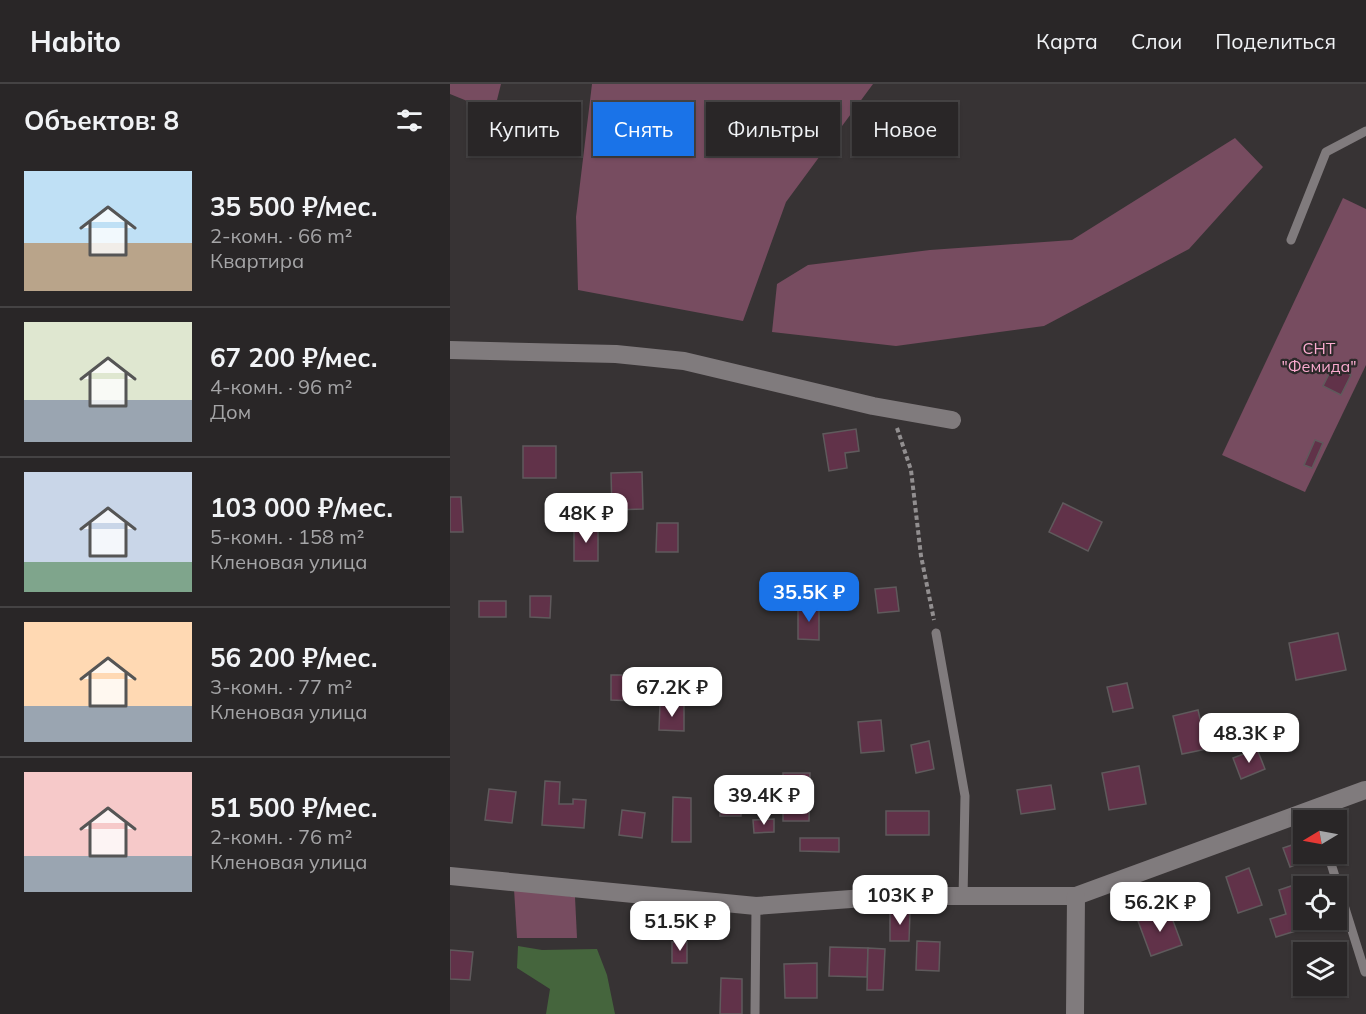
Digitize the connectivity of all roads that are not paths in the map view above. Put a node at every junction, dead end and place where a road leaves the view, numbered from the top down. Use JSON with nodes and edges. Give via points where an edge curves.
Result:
{"nodes":[{"id":1,"x":1366,"y":131,"type":"edge"},
{"id":2,"x":1291,"y":240,"type":"dead end"},
{"id":3,"x":450,"y":350,"type":"edge"},
{"id":4,"x":952,"y":420,"type":"dead end"},
{"id":5,"x":936,"y":633,"type":"road end"},
{"id":6,"x":1365,"y":790,"type":"edge"},
{"id":7,"x":1323,"y":810,"type":"edge"},
{"id":8,"x":1293,"y":822,"type":"edge"},
{"id":9,"x":1331,"y":864,"type":"edge"},
{"id":10,"x":450,"y":876,"type":"edge"},
{"id":11,"x":1076,"y":896,"type":"junction"},
{"id":12,"x":963,"y":898,"type":"junction"},
{"id":13,"x":756,"y":906,"type":"junction"},
{"id":14,"x":1365,"y":972,"type":"edge"},
{"id":15,"x":755,"y":1014,"type":"edge"},
{"id":16,"x":1075,"y":1014,"type":"edge"}],
"edges":[{"from":1,"to":2,"type":"lane","via":[[1326,152]]},
{"from":3,"to":4,"type":"street","via":[[616,354],[684,361],[892,410]]},
{"from":5,"to":12,"type":"lane","via":[[965,796]]},
{"from":6,"to":7,"type":"street"},
{"from":8,"to":11,"type":"street"},
{"from":9,"to":14,"type":"lane"},
{"from":10,"to":13,"type":"street"},
{"from":11,"to":12,"type":"street"},
{"from":11,"to":16,"type":"street"},
{"from":12,"to":13,"type":"street","via":[[892,896]]},
{"from":13,"to":15,"type":"lane"}]}
